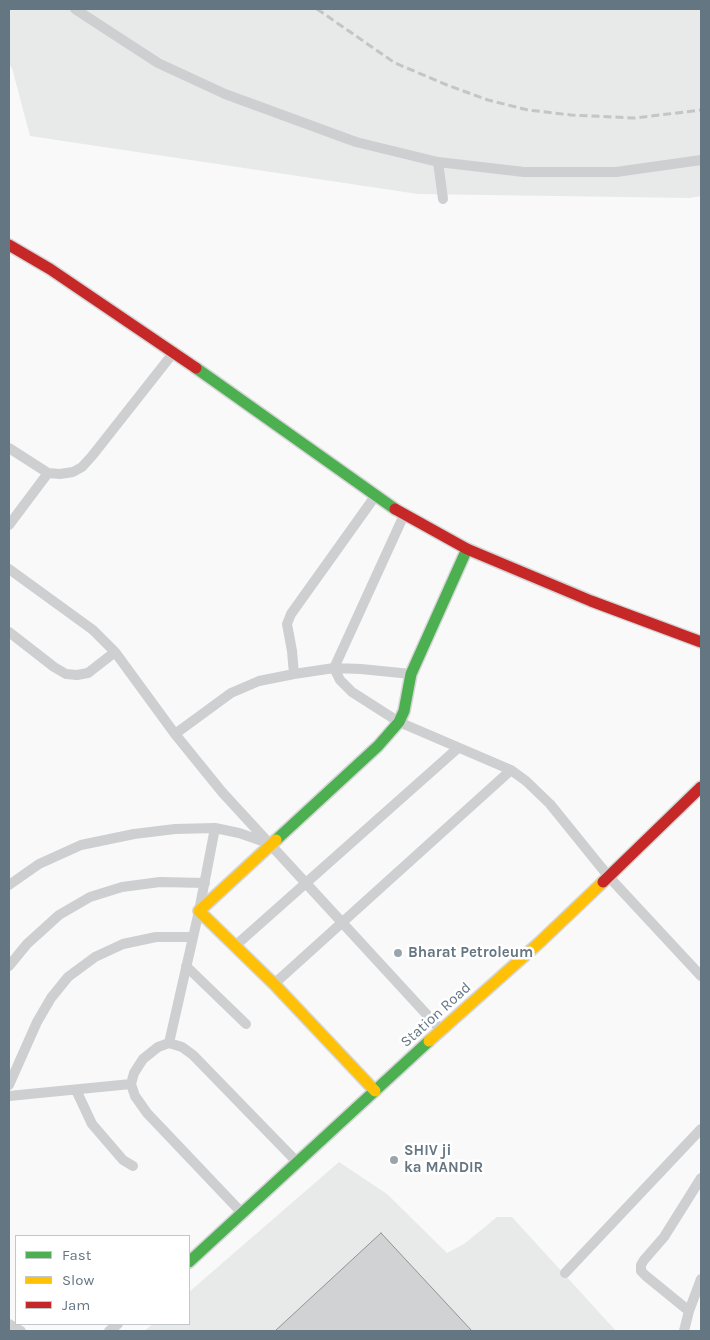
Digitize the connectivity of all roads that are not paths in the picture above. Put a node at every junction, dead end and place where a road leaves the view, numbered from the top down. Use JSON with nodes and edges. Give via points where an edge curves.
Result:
{"nodes":[{"id":1,"x":75,"y":9,"type":"edge"},
{"id":2,"x":701,"y":160,"type":"edge"},
{"id":3,"x":438,"y":162,"type":"junction"},
{"id":4,"x":443,"y":200,"type":"dead end"},
{"id":5,"x":9,"y":245,"type":"edge"},
{"id":6,"x":174,"y":352,"type":"junction"},
{"id":7,"x":9,"y":448,"type":"edge"},
{"id":8,"x":48,"y":473,"type":"junction"},
{"id":9,"x":376,"y":495,"type":"junction"},
{"id":10,"x":404,"y":515,"type":"junction"},
{"id":11,"x":10,"y":521,"type":"edge"},
{"id":12,"x":467,"y":549,"type":"junction"},
{"id":13,"x":9,"y":569,"type":"edge"},
{"id":14,"x":9,"y":632,"type":"edge"},
{"id":15,"x":701,"y":642,"type":"edge"},
{"id":16,"x":115,"y":652,"type":"junction"},
{"id":17,"x":334,"y":668,"type":"junction"},
{"id":18,"x":294,"y":674,"type":"junction"},
{"id":19,"x":411,"y":674,"type":"junction"},
{"id":20,"x":399,"y":722,"type":"junction"},
{"id":21,"x":175,"y":734,"type":"junction"},
{"id":22,"x":458,"y":748,"type":"junction"},
{"id":23,"x":511,"y":770,"type":"junction"},
{"id":24,"x":701,"y":787,"type":"edge"},
{"id":25,"x":215,"y":828,"type":"junction"},
{"id":26,"x":271,"y":844,"type":"junction"},
{"id":27,"x":609,"y":877,"type":"junction"},
{"id":28,"x":205,"y":883,"type":"junction"},
{"id":29,"x":305,"y":884,"type":"junction"},
{"id":30,"x":9,"y":885,"type":"edge"},
{"id":31,"x":199,"y":911,"type":"junction"},
{"id":32,"x":341,"y":922,"type":"junction"},
{"id":33,"x":192,"y":937,"type":"junction"},
{"id":34,"x":235,"y":946,"type":"junction"},
{"id":35,"x":9,"y":966,"type":"edge"},
{"id":36,"x":186,"y":966,"type":"junction"},
{"id":37,"x":701,"y":976,"type":"edge"},
{"id":38,"x":274,"y":984,"type":"junction"},
{"id":39,"x":246,"y":1024,"type":"dead end"},
{"id":40,"x":441,"y":1030,"type":"junction"},
{"id":41,"x":169,"y":1044,"type":"junction"},
{"id":42,"x":131,"y":1084,"type":"junction"},
{"id":43,"x":9,"y":1085,"type":"edge"},
{"id":44,"x":76,"y":1090,"type":"junction"},
{"id":45,"x":374,"y":1091,"type":"junction"},
{"id":46,"x":9,"y":1096,"type":"edge"},
{"id":47,"x":701,"y":1129,"type":"edge"},
{"id":48,"x":297,"y":1162,"type":"junction"},
{"id":49,"x":132,"y":1166,"type":"dead end"},
{"id":50,"x":701,"y":1178,"type":"edge"},
{"id":51,"x":242,"y":1213,"type":"junction"},
{"id":52,"x":190,"y":1261,"type":"edge"},
{"id":53,"x":565,"y":1273,"type":"dead end"},
{"id":54,"x":701,"y":1279,"type":"edge"},
{"id":55,"x":689,"y":1311,"type":"junction"},
{"id":56,"x":9,"y":1324,"type":"edge"},
{"id":57,"x":21,"y":1331,"type":"edge"},
{"id":58,"x":684,"y":1331,"type":"edge"}],
"edges":[{"from":1,"to":3,"type":"street","via":[[158,63],[225,94],[356,142]]},
{"from":2,"to":3,"type":"street","via":[[616,172],[524,172]]},
{"from":3,"to":4,"type":"street"},
{"from":5,"to":6,"type":"street"},
{"from":6,"to":8,"type":"street","via":[[82,467],[73,472]]},
{"from":6,"to":9,"type":"street"},
{"from":7,"to":8,"type":"street"},
{"from":8,"to":11,"type":"street"},
{"from":9,"to":10,"type":"street"},
{"from":9,"to":18,"type":"street","via":[[291,614],[287,624]]},
{"from":10,"to":12,"type":"street"},
{"from":10,"to":17,"type":"street"},
{"from":12,"to":15,"type":"street","via":[[591,601]]},
{"from":12,"to":19,"type":"street"},
{"from":13,"to":16,"type":"street","via":[[93,630]]},
{"from":14,"to":16,"type":"street","via":[[66,674],[88,673]]},
{"from":16,"to":21,"type":"street"},
{"from":17,"to":18,"type":"street"},
{"from":17,"to":19,"type":"street"},
{"from":17,"to":20,"type":"street","via":[[352,692]]},
{"from":18,"to":21,"type":"street","via":[[259,681],[231,693]]},
{"from":19,"to":20,"type":"street"},
{"from":20,"to":22,"type":"street"},
{"from":20,"to":26,"type":"street"},
{"from":21,"to":26,"type":"street","via":[[222,792]]},
{"from":22,"to":23,"type":"street"},
{"from":22,"to":29,"type":"street"},
{"from":23,"to":27,"type":"street","via":[[550,804]]},
{"from":23,"to":32,"type":"street"},
{"from":24,"to":27,"type":"street","name":"Station Road"},
{"from":25,"to":26,"type":"street"},
{"from":25,"to":28,"type":"street"},
{"from":25,"to":30,"type":"street","via":[[134,834],[80,845],[39,864]]},
{"from":26,"to":29,"type":"street"},
{"from":26,"to":31,"type":"street"},
{"from":27,"to":37,"type":"street"},
{"from":27,"to":40,"type":"street","name":"Station Road"},
{"from":28,"to":31,"type":"street"},
{"from":28,"to":35,"type":"street","via":[[160,882],[122,887],[90,897],[59,915],[27,944]]},
{"from":29,"to":32,"type":"street"},
{"from":29,"to":34,"type":"street"},
{"from":31,"to":33,"type":"street"},
{"from":31,"to":34,"type":"street"},
{"from":32,"to":38,"type":"street"},
{"from":32,"to":40,"type":"street"},
{"from":33,"to":36,"type":"street"},
{"from":33,"to":43,"type":"street","via":[[156,937],[123,944],[95,957],[68,976],[37,1022]]},
{"from":34,"to":38,"type":"street"},
{"from":36,"to":39,"type":"street"},
{"from":36,"to":41,"type":"street"},
{"from":38,"to":45,"type":"street"},
{"from":40,"to":45,"type":"street","name":"Station Road"},
{"from":41,"to":42,"type":"street","via":[[158,1047],[143,1059]]},
{"from":41,"to":48,"type":"street","via":[[182,1046],[194,1055]]},
{"from":42,"to":44,"type":"street"},
{"from":42,"to":51,"type":"street","via":[[147,1113]]},
{"from":44,"to":46,"type":"street"},
{"from":44,"to":49,"type":"street","via":[[92,1124]]},
{"from":45,"to":48,"type":"street","name":"Station Road"},
{"from":47,"to":53,"type":"street"},
{"from":48,"to":51,"type":"street","name":"Station Road"},
{"from":50,"to":55,"type":"street","via":[[664,1237],[641,1266],[646,1276]]},
{"from":51,"to":52,"type":"street","name":"Station Road"},
{"from":54,"to":55,"type":"street"},
{"from":55,"to":58,"type":"street"},
{"from":56,"to":57,"type":"street"}]}
